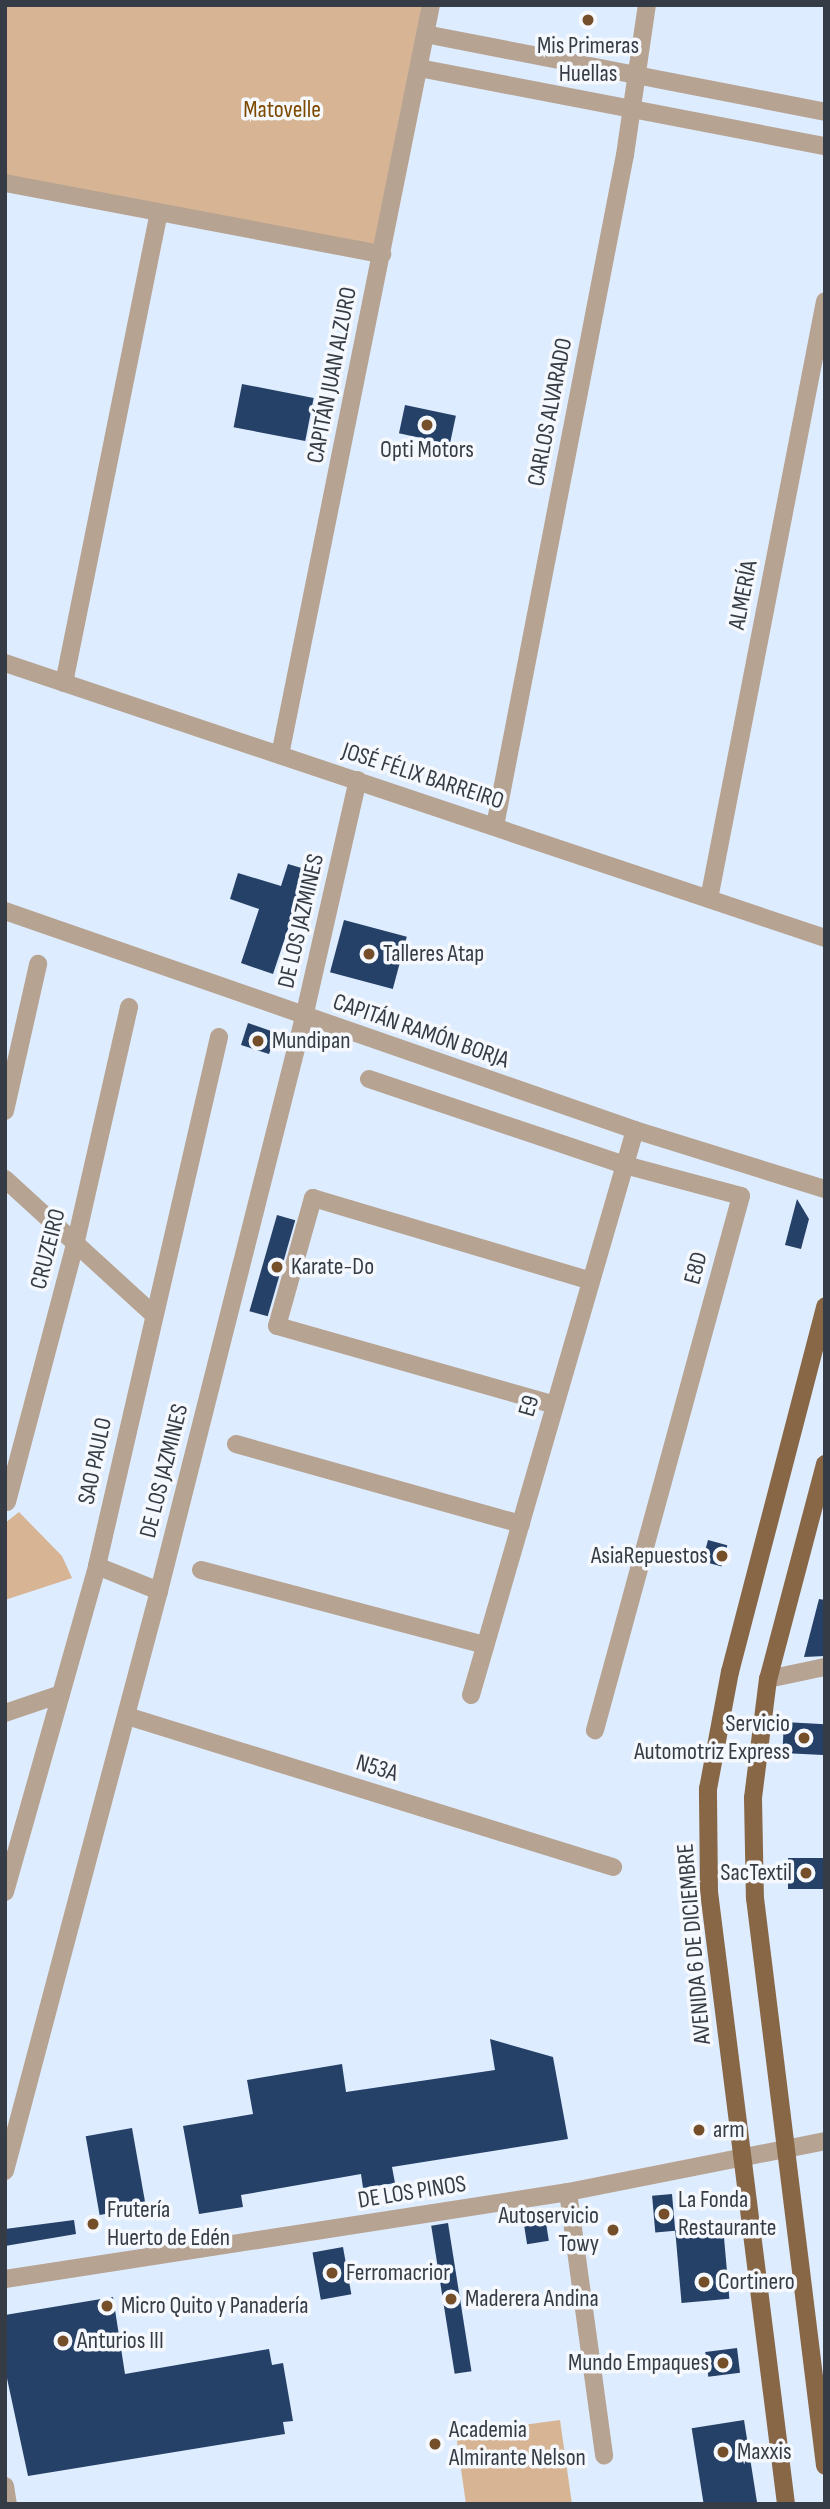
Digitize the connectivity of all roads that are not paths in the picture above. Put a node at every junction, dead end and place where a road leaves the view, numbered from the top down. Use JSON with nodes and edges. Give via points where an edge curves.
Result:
{"nodes":[{"id":1,"x":431,"y":5,"type":"edge"},
{"id":2,"x":647,"y":5,"type":"edge"},
{"id":3,"x":425,"y":34,"type":"junction"},
{"id":4,"x":419,"y":68,"type":"junction"},
{"id":5,"x":634,"y":73,"type":"junction"},
{"id":6,"x":629,"y":108,"type":"junction"},
{"id":7,"x":825,"y":112,"type":"edge"},
{"id":8,"x":825,"y":146,"type":"edge"},
{"id":9,"x":5,"y":183,"type":"edge"},
{"id":10,"x":159,"y":212,"type":"junction"},
{"id":11,"x":382,"y":254,"type":"junction"},
{"id":12,"x":825,"y":301,"type":"edge"},
{"id":13,"x":5,"y":663,"type":"edge"},
{"id":14,"x":64,"y":683,"type":"junction"},
{"id":15,"x":280,"y":755,"type":"junction"},
{"id":16,"x":358,"y":780,"type":"junction"},
{"id":17,"x":495,"y":826,"type":"junction"},
{"id":18,"x":709,"y":899,"type":"junction"},
{"id":19,"x":5,"y":911,"type":"edge"},
{"id":20,"x":825,"y":938,"type":"edge"},
{"id":21,"x":38,"y":964,"type":"dead end"},
{"id":22,"x":129,"y":1007,"type":"dead end"},
{"id":23,"x":304,"y":1017,"type":"junction"},
{"id":24,"x":219,"y":1037,"type":"dead end"},
{"id":25,"x":369,"y":1079,"type":"dead end"},
{"id":26,"x":5,"y":1111,"type":"edge"},
{"id":27,"x":635,"y":1130,"type":"junction"},
{"id":28,"x":625,"y":1165,"type":"junction"},
{"id":29,"x":5,"y":1179,"type":"edge"},
{"id":30,"x":825,"y":1189,"type":"edge"},
{"id":31,"x":75,"y":1245,"type":"junction"},
{"id":32,"x":591,"y":1281,"type":"junction"},
{"id":33,"x":825,"y":1306,"type":"edge"},
{"id":34,"x":153,"y":1314,"type":"junction"},
{"id":35,"x":555,"y":1405,"type":"junction"},
{"id":36,"x":236,"y":1444,"type":"dead end"},
{"id":37,"x":825,"y":1464,"type":"edge"},
{"id":38,"x":7,"y":1502,"type":"edge"},
{"id":39,"x":521,"y":1524,"type":"junction"},
{"id":40,"x":97,"y":1566,"type":"junction"},
{"id":41,"x":201,"y":1570,"type":"dead end"},
{"id":42,"x":159,"y":1591,"type":"junction"},
{"id":43,"x":485,"y":1645,"type":"junction"},
{"id":44,"x":825,"y":1667,"type":"edge"},
{"id":45,"x":768,"y":1679,"type":"junction"},
{"id":46,"x":61,"y":1694,"type":"junction"},
{"id":47,"x":471,"y":1695,"type":"dead end"},
{"id":48,"x":5,"y":1713,"type":"edge"},
{"id":49,"x":127,"y":1716,"type":"junction"},
{"id":50,"x":595,"y":1730,"type":"dead end"},
{"id":51,"x":612,"y":1867,"type":"dead end"},
{"id":52,"x":5,"y":1892,"type":"edge"},
{"id":53,"x":825,"y":2141,"type":"edge"},
{"id":54,"x":785,"y":2147,"type":"junction"},
{"id":55,"x":740,"y":2161,"type":"junction"},
{"id":56,"x":5,"y":2171,"type":"edge"},
{"id":57,"x":568,"y":2192,"type":"junction"},
{"id":58,"x":5,"y":2279,"type":"edge"},
{"id":59,"x":604,"y":2456,"type":"dead end"},
{"id":60,"x":825,"y":2466,"type":"edge"},
{"id":61,"x":5,"y":2486,"type":"edge"},
{"id":62,"x":8,"y":2504,"type":"edge"},
{"id":63,"x":786,"y":2504,"type":"edge"}],
"edges":[{"from":1,"to":3,"type":"street","name":"CAPITÁN JUAN ALZURO"},
{"from":2,"to":5,"type":"street","name":"CARLOS ALVARADO"},
{"from":3,"to":4,"type":"street","name":"CAPITÁN JUAN ALZURO"},
{"from":3,"to":5,"type":"street"},
{"from":4,"to":6,"type":"street"},
{"from":4,"to":11,"type":"street","name":"CAPITÁN JUAN ALZURO"},
{"from":5,"to":6,"type":"street","name":"CARLOS ALVARADO"},
{"from":5,"to":7,"type":"street"},
{"from":6,"to":8,"type":"street"},
{"from":6,"to":17,"type":"street","name":"CARLOS ALVARADO","via":[[625,155]]},
{"from":9,"to":10,"type":"street"},
{"from":10,"to":11,"type":"street"},
{"from":10,"to":14,"type":"street"},
{"from":11,"to":15,"type":"street","name":"CAPITÁN JUAN ALZURO"},
{"from":12,"to":18,"type":"street","name":"ALMERÍA"},
{"from":13,"to":14,"type":"street","name":"JOSÉ FÉLIX BARREIRO"},
{"from":14,"to":15,"type":"street","name":"JOSÉ FÉLIX BARREIRO"},
{"from":15,"to":16,"type":"street","name":"JOSÉ FÉLIX BARREIRO"},
{"from":16,"to":17,"type":"street","name":"JOSÉ FÉLIX BARREIRO"},
{"from":16,"to":23,"type":"street","name":"DE LOS JAZMINES"},
{"from":17,"to":18,"type":"street","name":"JOSÉ FÉLIX BARREIRO"},
{"from":18,"to":20,"type":"street","name":"JOSÉ FÉLIX BARREIRO"},
{"from":19,"to":23,"type":"street","name":"CAPITÁN RAMÓN BORJA"},
{"from":21,"to":26,"type":"street"},
{"from":22,"to":31,"type":"street","name":"CRUZEIRO"},
{"from":23,"to":27,"type":"street","name":"CAPITÁN RAMÓN BORJA"},
{"from":23,"to":42,"type":"street","name":"DE LOS JAZMINES"},
{"from":24,"to":34,"type":"street","name":"SAO PAULO"},
{"from":25,"to":28,"type":"street","name":"E8D"},
{"from":27,"to":28,"type":"street","name":"E9"},
{"from":27,"to":30,"type":"street","name":"CAPITÁN RAMÓN BORJA"},
{"from":28,"to":32,"type":"street","name":"E9"},
{"from":28,"to":50,"type":"street","name":"E8D","via":[[741,1196]]},
{"from":29,"to":31,"type":"street"},
{"from":31,"to":34,"type":"street"},
{"from":31,"to":38,"type":"street","name":"CRUZEIRO"},
{"from":32,"to":35,"type":"street","name":"E9"},
{"from":32,"to":35,"type":"street","via":[[313,1198],[277,1326]]},
{"from":33,"to":55,"type":"main road","name":"AVENIDA 6 DE DICIEMBRE","via":[[730,1672],[708,1789],[709,1892]]},
{"from":34,"to":40,"type":"street","name":"SAO PAULO"},
{"from":35,"to":39,"type":"street","name":"E9"},
{"from":36,"to":39,"type":"street"},
{"from":37,"to":45,"type":"main road"},
{"from":39,"to":43,"type":"street","name":"E9"},
{"from":40,"to":42,"type":"street"},
{"from":40,"to":46,"type":"street","name":"SAO PAULO"},
{"from":41,"to":43,"type":"street"},
{"from":42,"to":49,"type":"street","name":"DE LOS JAZMINES"},
{"from":43,"to":47,"type":"street","name":"E9"},
{"from":44,"to":45,"type":"street"},
{"from":45,"to":54,"type":"main road","via":[[753,1798],[755,1898]]},
{"from":46,"to":48,"type":"street"},
{"from":46,"to":52,"type":"street","name":"SAO PAULO"},
{"from":49,"to":51,"type":"street","name":"N53A"},
{"from":49,"to":56,"type":"street","name":"DE LOS JAZMINES"},
{"from":53,"to":54,"type":"street","name":"DE LOS PINOS"},
{"from":54,"to":55,"type":"street","name":"DE LOS PINOS"},
{"from":54,"to":60,"type":"main road"},
{"from":55,"to":57,"type":"street","name":"DE LOS PINOS"},
{"from":55,"to":63,"type":"main road","name":"AVENIDA 6 DE DICIEMBRE"},
{"from":57,"to":58,"type":"street","name":"DE LOS PINOS"},
{"from":57,"to":59,"type":"street"},
{"from":61,"to":62,"type":"street"}]}
